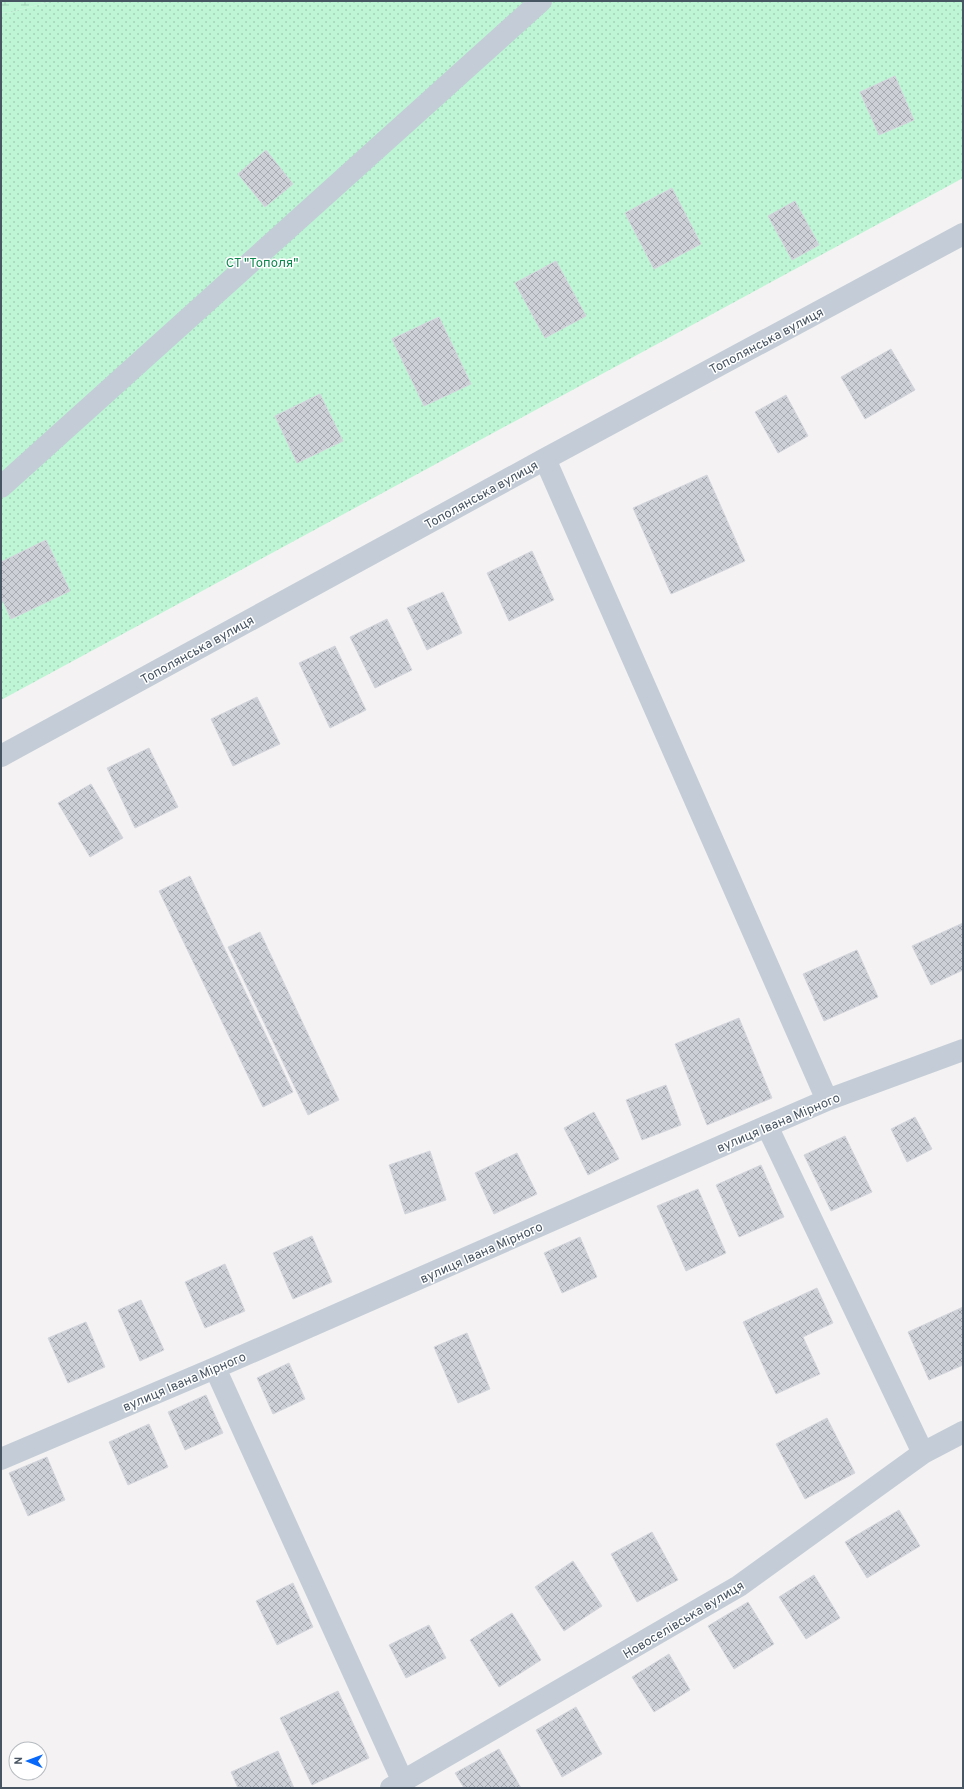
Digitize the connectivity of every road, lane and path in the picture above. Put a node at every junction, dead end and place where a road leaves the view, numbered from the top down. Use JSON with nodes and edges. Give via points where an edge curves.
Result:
{"nodes":[{"id":1,"x":540,"y":1,"type":"edge"},
{"id":2,"x":963,"y":234,"type":"edge"},
{"id":3,"x":545,"y":459,"type":"junction"},
{"id":4,"x":1,"y":488,"type":"edge"},
{"id":5,"x":1,"y":756,"type":"edge"},
{"id":6,"x":963,"y":1050,"type":"edge"},
{"id":7,"x":827,"y":1100,"type":"junction"},
{"id":8,"x":767,"y":1126,"type":"junction"},
{"id":9,"x":215,"y":1368,"type":"junction"},
{"id":10,"x":963,"y":1432,"type":"edge"},
{"id":11,"x":922,"y":1453,"type":"junction"},
{"id":12,"x":1,"y":1459,"type":"edge"},
{"id":13,"x":397,"y":1785,"type":"edge"}],
"edges":[{"from":1,"to":4,"type":"street"},
{"from":2,"to":3,"type":"street","name":"Тополянська вулиця"},
{"from":3,"to":5,"type":"street","name":"Тополянська вулиця"},
{"from":3,"to":7,"type":"street"},
{"from":6,"to":7,"type":"street","name":"вулиця Івана Мірного"},
{"from":7,"to":8,"type":"street","name":"вулиця Івана Мірного"},
{"from":8,"to":9,"type":"street","name":"вулиця Івана Мірного"},
{"from":8,"to":11,"type":"street"},
{"from":9,"to":12,"type":"street","name":"вулиця Івана Мірного"},
{"from":9,"to":13,"type":"street"},
{"from":10,"to":11,"type":"street","name":"Новоселівська вулиця"},
{"from":11,"to":13,"type":"street","name":"Новоселівська вулиця","via":[[739,1586]]}]}
